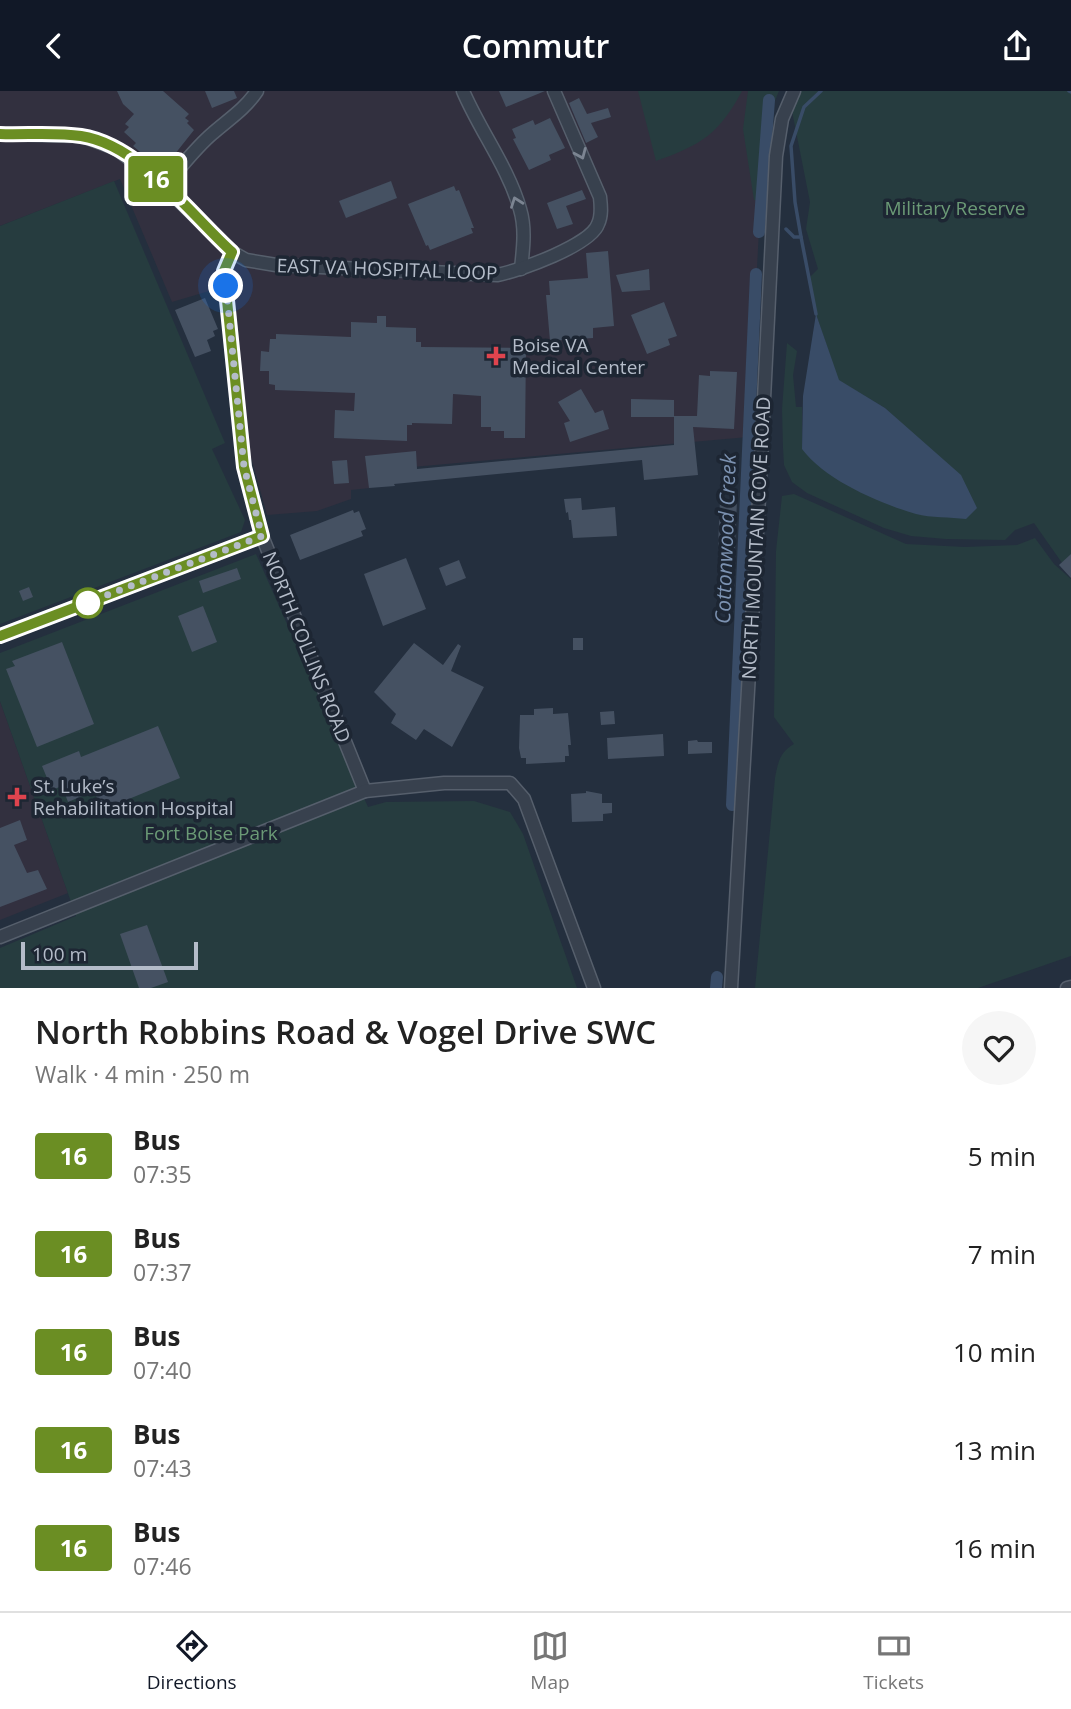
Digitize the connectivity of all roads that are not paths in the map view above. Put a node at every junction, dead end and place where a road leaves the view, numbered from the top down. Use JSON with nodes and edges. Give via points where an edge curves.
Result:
{"nodes":[{"id":1,"x":257,"y":91,"type":"edge"},
{"id":2,"x":463,"y":91,"type":"edge"},
{"id":3,"x":554,"y":91,"type":"edge"},
{"id":4,"x":794,"y":91,"type":"edge"},
{"id":5,"x":0,"y":134,"type":"edge"},
{"id":6,"x":164,"y":186,"type":"junction"},
{"id":7,"x":232,"y":252,"type":"junction"},
{"id":8,"x":521,"y":269,"type":"junction"},
{"id":9,"x":262,"y":536,"type":"junction"},
{"id":10,"x":0,"y":636,"type":"edge"},
{"id":11,"x":365,"y":792,"type":"junction"},
{"id":12,"x":0,"y":937,"type":"edge"},
{"id":13,"x":594,"y":988,"type":"edge"},
{"id":14,"x":731,"y":988,"type":"edge"}],
"edges":[{"from":1,"to":6,"type":"street"},
{"from":8,"to":2,"type":"street","name":"EAST VA HOSPITAL LOOP","one_way":true,"via":[[524,239],[520,210]]},
{"from":3,"to":8,"type":"street","one_way":true,"via":[[600,197],[600,218],[588,237]]},
{"from":4,"to":14,"type":"street","name":"NORTH MOUNTAIN COVE ROAD","via":[[782,119],[776,156]]},
{"from":5,"to":6,"type":"street","via":[[92,139],[117,149]]},
{"from":6,"to":7,"type":"street"},
{"from":7,"to":8,"type":"street","name":"EAST VA HOSPITAL LOOP","via":[[246,260],[276,265],[497,275]]},
{"from":7,"to":9,"type":"street","name":"NORTH COLLINS ROAD","via":[[224,271],[244,467]]},
{"from":9,"to":10,"type":"street"},
{"from":9,"to":11,"type":"street","name":"NORTH COLLINS ROAD"},
{"from":11,"to":12,"type":"street"},
{"from":11,"to":13,"type":"street","via":[[444,783],[510,783],[524,799]]}]}
